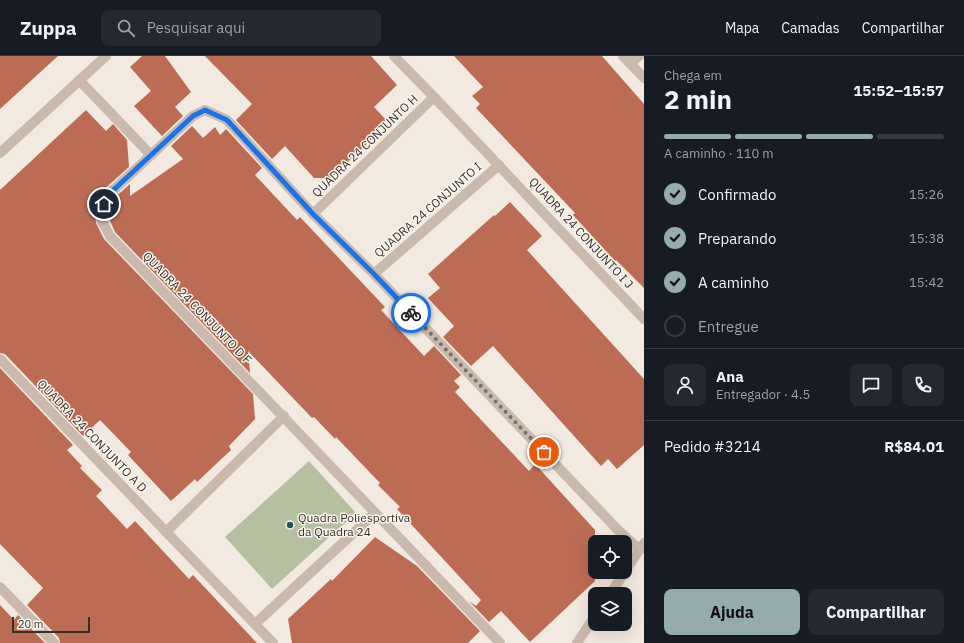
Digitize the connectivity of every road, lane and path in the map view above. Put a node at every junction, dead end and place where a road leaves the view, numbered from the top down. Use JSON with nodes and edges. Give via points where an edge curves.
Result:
{"nodes":[{"id":1,"x":106,"y":56,"type":"edge"},
{"id":2,"x":394,"y":56,"type":"edge"},
{"id":3,"x":639,"y":56,"type":"edge"},
{"id":4,"x":627,"y":60,"type":"edge"},
{"id":5,"x":644,"y":78,"type":"edge"},
{"id":6,"x":79,"y":80,"type":"junction"},
{"id":7,"x":434,"y":97,"type":"junction"},
{"id":8,"x":0,"y":153,"type":"edge"},
{"id":9,"x":150,"y":154,"type":"junction"},
{"id":10,"x":499,"y":165,"type":"junction"},
{"id":11,"x":313,"y":214,"type":"junction"},
{"id":12,"x":374,"y":274,"type":"junction"},
{"id":13,"x":644,"y":319,"type":"edge"},
{"id":14,"x":0,"y":359,"type":"edge"},
{"id":15,"x":284,"y":416,"type":"junction"},
{"id":16,"x":375,"y":513,"type":"junction"},
{"id":17,"x":166,"y":532,"type":"junction"},
{"id":18,"x":642,"y":546,"type":"edge"},
{"id":19,"x":632,"y":561,"type":"edge"},
{"id":20,"x":0,"y":586,"type":"edge"},
{"id":21,"x":255,"y":624,"type":"junction"},
{"id":22,"x":588,"y":626,"type":"edge"},
{"id":23,"x":54,"y":643,"type":"edge"},
{"id":24,"x":272,"y":643,"type":"edge"},
{"id":25,"x":500,"y":643,"type":"edge"},
{"id":26,"x":577,"y":643,"type":"edge"}],
"edges":[{"from":1,"to":6,"type":"street"},
{"from":2,"to":7,"type":"street","name":"QUADRA 24 CONJUNTO I J"},
{"from":3,"to":4,"type":"street"},
{"from":4,"to":5,"type":"street"},
{"from":6,"to":8,"type":"street"},
{"from":6,"to":9,"type":"street"},
{"from":7,"to":10,"type":"street","name":"QUADRA 24 CONJUNTO I J"},
{"from":7,"to":11,"type":"street","name":"QUADRA 24 CONJUNTO H"},
{"from":9,"to":11,"type":"street","via":[[193,116],[205,110],[227,120]]},
{"from":9,"to":15,"type":"street","name":"QUADRA 24 CONJUNTO D F","via":[[107,196],[100,213],[110,236]]},
{"from":10,"to":12,"type":"street","name":"QUADRA 24 CONJUNTO I"},
{"from":10,"to":13,"type":"street","name":"QUADRA 24 CONJUNTO I J"},
{"from":11,"to":12,"type":"street"},
{"from":12,"to":18,"type":"street","via":[[618,530]]},
{"from":14,"to":17,"type":"street","name":"QUADRA 24 CONJUNTO A D"},
{"from":15,"to":16,"type":"street","name":"QUADRA 24 CONJUNTO D F"},
{"from":15,"to":17,"type":"street"},
{"from":16,"to":21,"type":"street"},
{"from":16,"to":25,"type":"street","name":"QUADRA 24 CONJUNTO D F"},
{"from":17,"to":21,"type":"street","name":"QUADRA 24 CONJUNTO A D"},
{"from":18,"to":19,"type":"street"},
{"from":20,"to":23,"type":"street"},
{"from":21,"to":24,"type":"street","name":"QUADRA 24 CONJUNTO A D"},
{"from":22,"to":26,"type":"street"}]}
